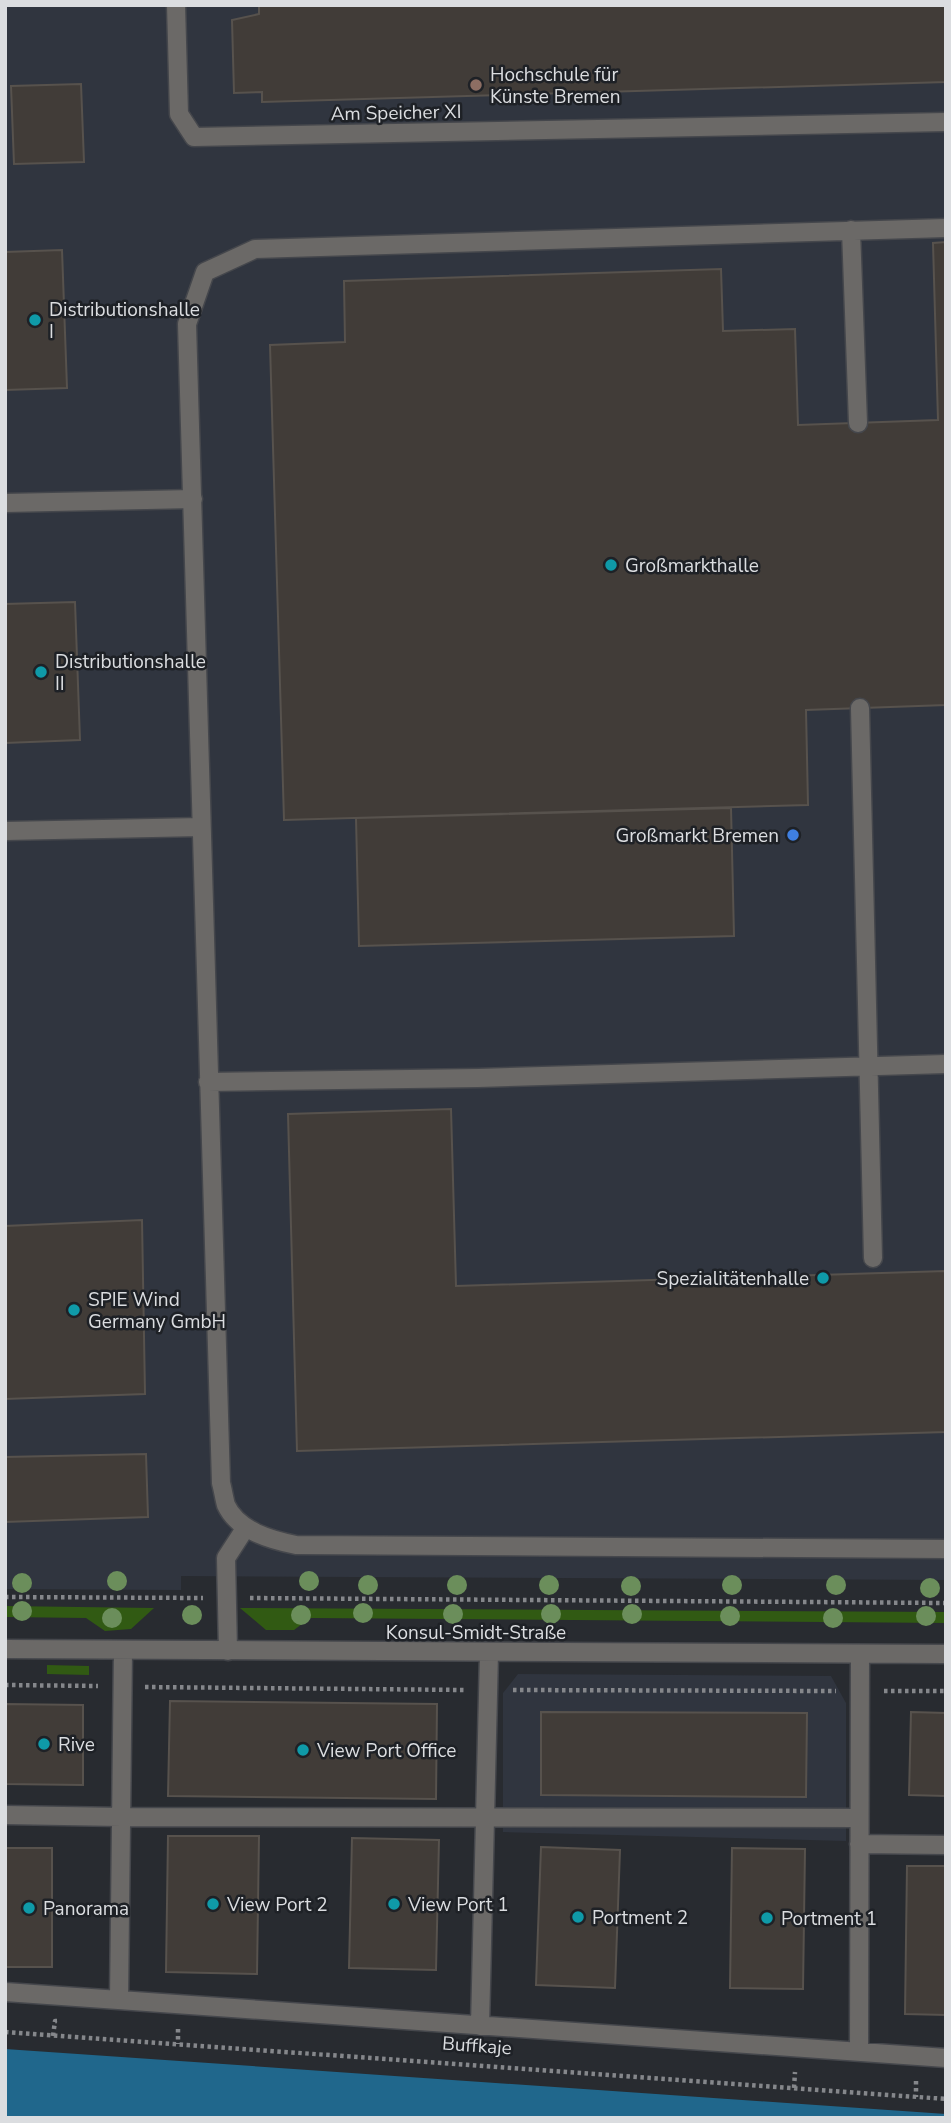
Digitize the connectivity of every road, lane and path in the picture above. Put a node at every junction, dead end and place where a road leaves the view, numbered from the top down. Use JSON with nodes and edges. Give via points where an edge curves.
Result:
{"nodes":[{"id":1,"x":176,"y":5,"type":"edge"},
{"id":2,"x":946,"y":122,"type":"edge"},
{"id":3,"x":946,"y":228,"type":"edge"},
{"id":4,"x":850,"y":230,"type":"junction"},
{"id":5,"x":858,"y":423,"type":"dead end"},
{"id":6,"x":193,"y":499,"type":"junction"},
{"id":7,"x":5,"y":503,"type":"edge"},
{"id":8,"x":860,"y":708,"type":"dead end"},
{"id":9,"x":201,"y":827,"type":"junction"},
{"id":10,"x":5,"y":831,"type":"edge"},
{"id":11,"x":946,"y":1064,"type":"edge"},
{"id":12,"x":868,"y":1066,"type":"junction"},
{"id":13,"x":208,"y":1083,"type":"junction"},
{"id":14,"x":873,"y":1258,"type":"dead end"},
{"id":15,"x":246,"y":1527,"type":"junction"},
{"id":16,"x":946,"y":1549,"type":"edge"},
{"id":17,"x":5,"y":1597,"type":"edge"},
{"id":18,"x":227,"y":1598,"type":"junction"},
{"id":19,"x":946,"y":1603,"type":"edge"},
{"id":20,"x":5,"y":1649,"type":"edge"},
{"id":21,"x":123,"y":1650,"type":"junction"},
{"id":22,"x":228,"y":1651,"type":"junction"},
{"id":23,"x":489,"y":1653,"type":"junction"},
{"id":24,"x":860,"y":1654,"type":"junction"},
{"id":25,"x":946,"y":1654,"type":"edge"},
{"id":26,"x":5,"y":1685,"type":"edge"},
{"id":27,"x":122,"y":1687,"type":"junction"},
{"id":28,"x":488,"y":1690,"type":"junction"},
{"id":29,"x":860,"y":1691,"type":"junction"},
{"id":30,"x":946,"y":1691,"type":"edge"},
{"id":31,"x":5,"y":1815,"type":"edge"},
{"id":32,"x":121,"y":1817,"type":"junction"},
{"id":33,"x":485,"y":1817,"type":"junction"},
{"id":34,"x":859,"y":1818,"type":"junction"},
{"id":35,"x":946,"y":1845,"type":"edge"},
{"id":36,"x":859,"y":1850,"type":"junction"},
{"id":37,"x":5,"y":1992,"type":"edge"},
{"id":38,"x":119,"y":2000,"type":"junction"},
{"id":39,"x":64,"y":2022,"type":"dead end"},
{"id":40,"x":480,"y":2026,"type":"junction"},
{"id":41,"x":169,"y":2028,"type":"dead end"},
{"id":42,"x":5,"y":2032,"type":"edge"},
{"id":43,"x":53,"y":2036,"type":"junction"},
{"id":44,"x":178,"y":2044,"type":"junction"},
{"id":45,"x":859,"y":2052,"type":"junction"},
{"id":46,"x":946,"y":2058,"type":"edge"},
{"id":47,"x":803,"y":2073,"type":"dead end"},
{"id":48,"x":905,"y":2081,"type":"dead end"},
{"id":49,"x":793,"y":2088,"type":"junction"},
{"id":50,"x":916,"y":2097,"type":"junction"},
{"id":51,"x":946,"y":2099,"type":"edge"}],
"edges":[{"from":1,"to":2,"type":"street","name":"Am Speicher XI","via":[[179,114],[194,137]]},
{"from":3,"to":4,"type":"street"},
{"from":4,"to":5,"type":"street"},
{"from":4,"to":6,"type":"street","via":[[255,249],[205,272],[187,324]]},
{"from":6,"to":7,"type":"street"},
{"from":6,"to":9,"type":"street"},
{"from":8,"to":12,"type":"street"},
{"from":9,"to":10,"type":"street"},
{"from":9,"to":13,"type":"street"},
{"from":11,"to":12,"type":"street"},
{"from":12,"to":13,"type":"street"},
{"from":12,"to":14,"type":"street"},
{"from":13,"to":15,"type":"street","via":[[221,1483],[227,1507]]},
{"from":15,"to":16,"type":"street","via":[[268,1539],[296,1545]]},
{"from":15,"to":18,"type":"street","via":[[226,1558]]},
{"from":17,"to":18,"type":"path"},
{"from":18,"to":19,"type":"path"},
{"from":18,"to":22,"type":"street"},
{"from":20,"to":21,"type":"street","name":"Konsul-Smidt-Straße"},
{"from":21,"to":22,"type":"street","name":"Konsul-Smidt-Straße"},
{"from":21,"to":27,"type":"street"},
{"from":22,"to":23,"type":"street","name":"Konsul-Smidt-Straße"},
{"from":23,"to":24,"type":"street","name":"Konsul-Smidt-Straße"},
{"from":23,"to":28,"type":"street"},
{"from":24,"to":25,"type":"street","name":"Konsul-Smidt-Straße"},
{"from":24,"to":29,"type":"street"},
{"from":26,"to":27,"type":"path"},
{"from":27,"to":28,"type":"path"},
{"from":27,"to":32,"type":"street"},
{"from":28,"to":29,"type":"path"},
{"from":28,"to":33,"type":"street"},
{"from":29,"to":30,"type":"path"},
{"from":29,"to":34,"type":"street"},
{"from":31,"to":32,"type":"street"},
{"from":32,"to":33,"type":"street"},
{"from":32,"to":38,"type":"street"},
{"from":33,"to":34,"type":"street"},
{"from":33,"to":40,"type":"street"},
{"from":34,"to":36,"type":"street"},
{"from":35,"to":36,"type":"street"},
{"from":36,"to":45,"type":"street"},
{"from":37,"to":38,"type":"street","name":"Buffkaje"},
{"from":38,"to":40,"type":"street","name":"Buffkaje"},
{"from":39,"to":43,"type":"path","via":[[55,2021]]},
{"from":40,"to":45,"type":"street","name":"Buffkaje"},
{"from":41,"to":44,"type":"path","via":[[179,2029]]},
{"from":42,"to":43,"type":"path","name":"Buffkaje"},
{"from":43,"to":44,"type":"path","name":"Buffkaje"},
{"from":44,"to":49,"type":"path","name":"Buffkaje"},
{"from":45,"to":46,"type":"street","name":"Buffkaje"},
{"from":47,"to":49,"type":"path","via":[[795,2072]]},
{"from":48,"to":50,"type":"path","via":[[917,2081]]},
{"from":49,"to":50,"type":"path","name":"Buffkaje"},
{"from":50,"to":51,"type":"path","name":"Buffkaje"}]}
